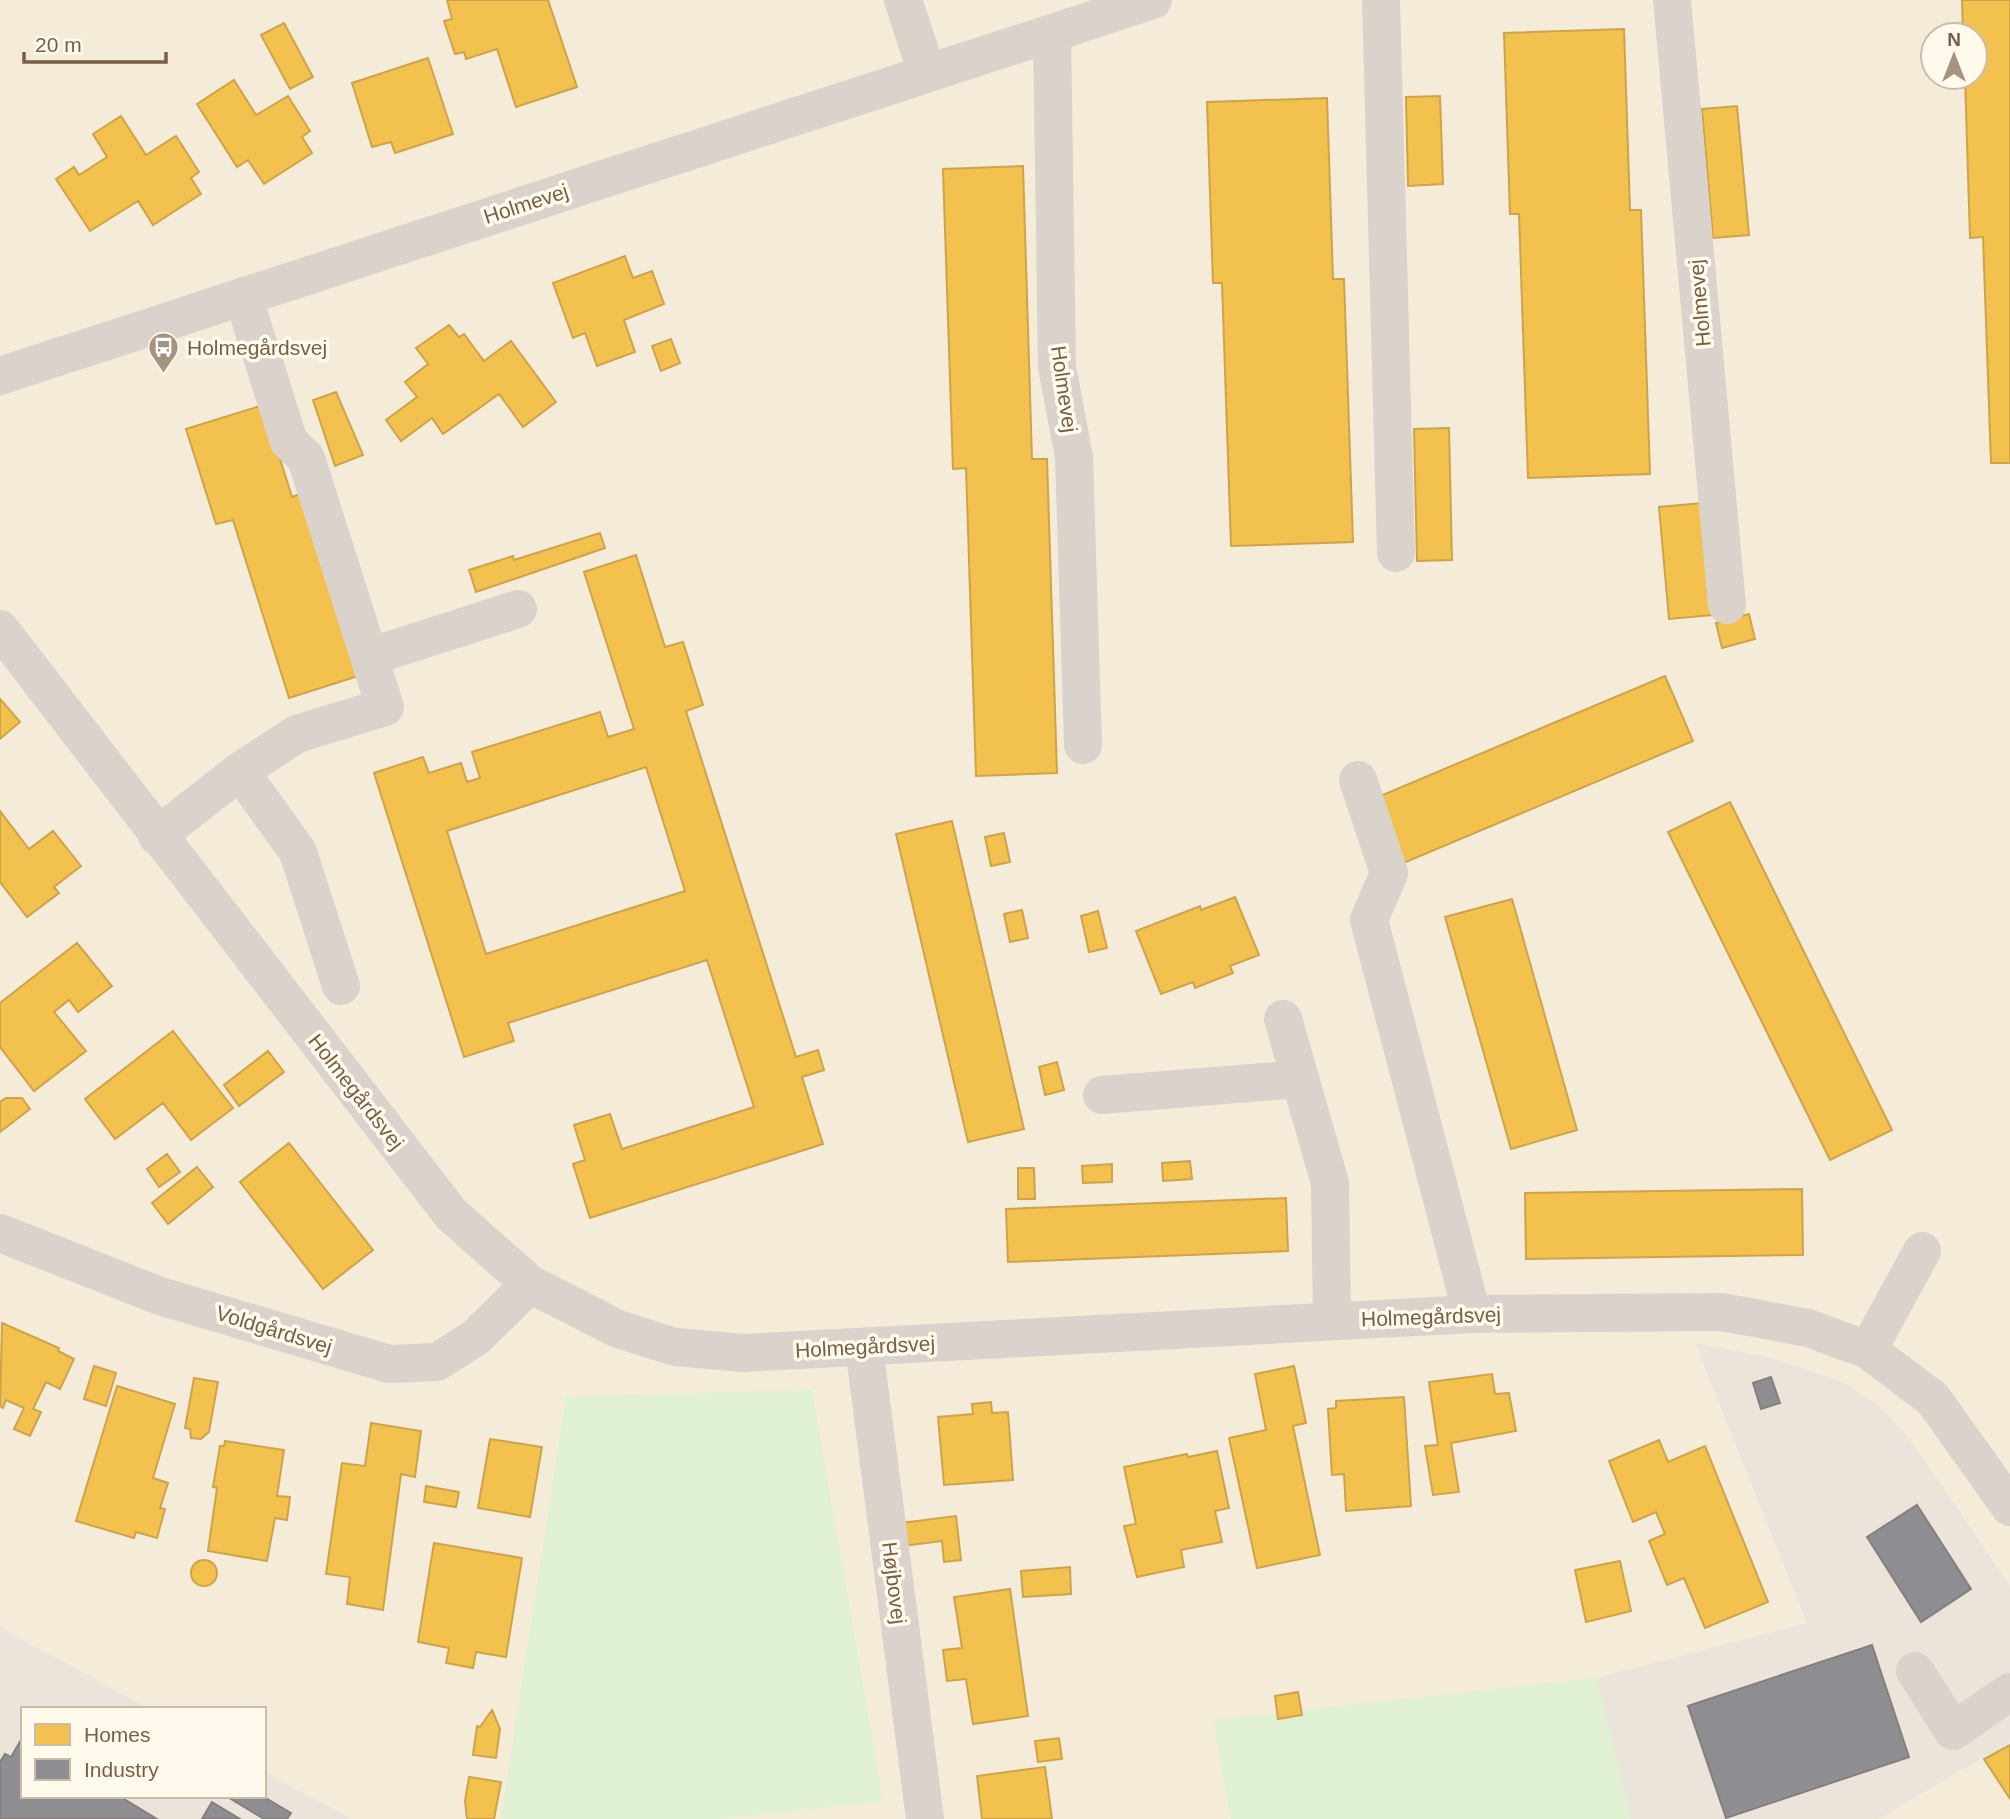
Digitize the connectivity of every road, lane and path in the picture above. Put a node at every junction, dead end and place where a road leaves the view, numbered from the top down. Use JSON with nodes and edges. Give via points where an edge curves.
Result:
{"nodes":[{"id":1,"x":903,"y":0,"type":"edge"},
{"id":2,"x":1153,"y":0,"type":"edge"},
{"id":3,"x":1381,"y":0,"type":"edge"},
{"id":4,"x":1672,"y":0,"type":"edge"},
{"id":5,"x":1052,"y":33,"type":"junction"},
{"id":6,"x":927,"y":74,"type":"junction"},
{"id":7,"x":243,"y":296,"type":"junction"},
{"id":8,"x":0,"y":376,"type":"edge"},
{"id":9,"x":1396,"y":553,"type":"dead end"},
{"id":10,"x":1727,"y":605,"type":"dead end"},
{"id":11,"x":519,"y":609,"type":"dead end"},
{"id":12,"x":0,"y":629,"type":"edge"},
{"id":13,"x":369,"y":657,"type":"junction"},
{"id":14,"x":1083,"y":744,"type":"dead end"},
{"id":15,"x":240,"y":771,"type":"junction"},
{"id":16,"x":1358,"y":780,"type":"dead end"},
{"id":17,"x":157,"y":836,"type":"junction"},
{"id":18,"x":341,"y":986,"type":"dead end"},
{"id":19,"x":1283,"y":1019,"type":"dead end"},
{"id":20,"x":1300,"y":1079,"type":"junction"},
{"id":21,"x":1102,"y":1095,"type":"dead end"},
{"id":22,"x":0,"y":1233,"type":"edge"},
{"id":23,"x":1922,"y":1251,"type":"dead end"},
{"id":24,"x":530,"y":1284,"type":"junction"},
{"id":25,"x":1472,"y":1314,"type":"junction"},
{"id":26,"x":1332,"y":1321,"type":"junction"},
{"id":27,"x":864,"y":1347,"type":"junction"},
{"id":28,"x":1868,"y":1350,"type":"junction"},
{"id":29,"x":2001,"y":1494,"type":"edge"},
{"id":30,"x":1915,"y":1671,"type":"dead end"},
{"id":31,"x":2010,"y":1692,"type":"edge"},
{"id":32,"x":925,"y":1819,"type":"edge"}],
"edges":[{"from":1,"to":6,"type":"street"},
{"from":2,"to":5,"type":"street","name":"Holmevej"},
{"from":3,"to":9,"type":"street"},
{"from":4,"to":10,"type":"street","name":"Holmevej"},
{"from":5,"to":6,"type":"street","name":"Holmevej"},
{"from":5,"to":14,"type":"street","name":"Holmevej","via":[[1057,367],[1074,457]]},
{"from":6,"to":7,"type":"street","name":"Holmevej"},
{"from":7,"to":8,"type":"street","name":"Holmevej"},
{"from":7,"to":13,"type":"street","via":[[289,442],[306,458]]},
{"from":11,"to":13,"type":"street"},
{"from":12,"to":17,"type":"street","name":"Holmegårdsvej"},
{"from":13,"to":15,"type":"street","via":[[385,707],[297,734]]},
{"from":15,"to":17,"type":"street"},
{"from":15,"to":18,"type":"street","via":[[299,852]]},
{"from":16,"to":25,"type":"street","via":[[1389,873],[1369,920]]},
{"from":17,"to":24,"type":"street","name":"Holmegårdsvej","via":[[451,1214]]},
{"from":19,"to":20,"type":"street"},
{"from":20,"to":21,"type":"street"},
{"from":20,"to":26,"type":"street","via":[[1330,1183]]},
{"from":22,"to":24,"type":"street","name":"Voldgårdsvej","via":[[160,1296],[389,1364],[437,1362],[475,1338]]},
{"from":23,"to":28,"type":"street"},
{"from":24,"to":27,"type":"street","name":"Holmegårdsvej","via":[[618,1329],[675,1347],[743,1353]]},
{"from":25,"to":26,"type":"street","name":"Holmegårdsvej"},
{"from":25,"to":28,"type":"street","name":"Holmegårdsvej","via":[[1722,1312],[1808,1328]]},
{"from":26,"to":27,"type":"street","name":"Holmegårdsvej"},
{"from":27,"to":32,"type":"street","name":"Højbovej"},
{"from":28,"to":29,"type":"street","name":"Holmegårdsvej","via":[[1933,1399]]},
{"from":30,"to":31,"type":"street","via":[[1953,1731]]}]}
